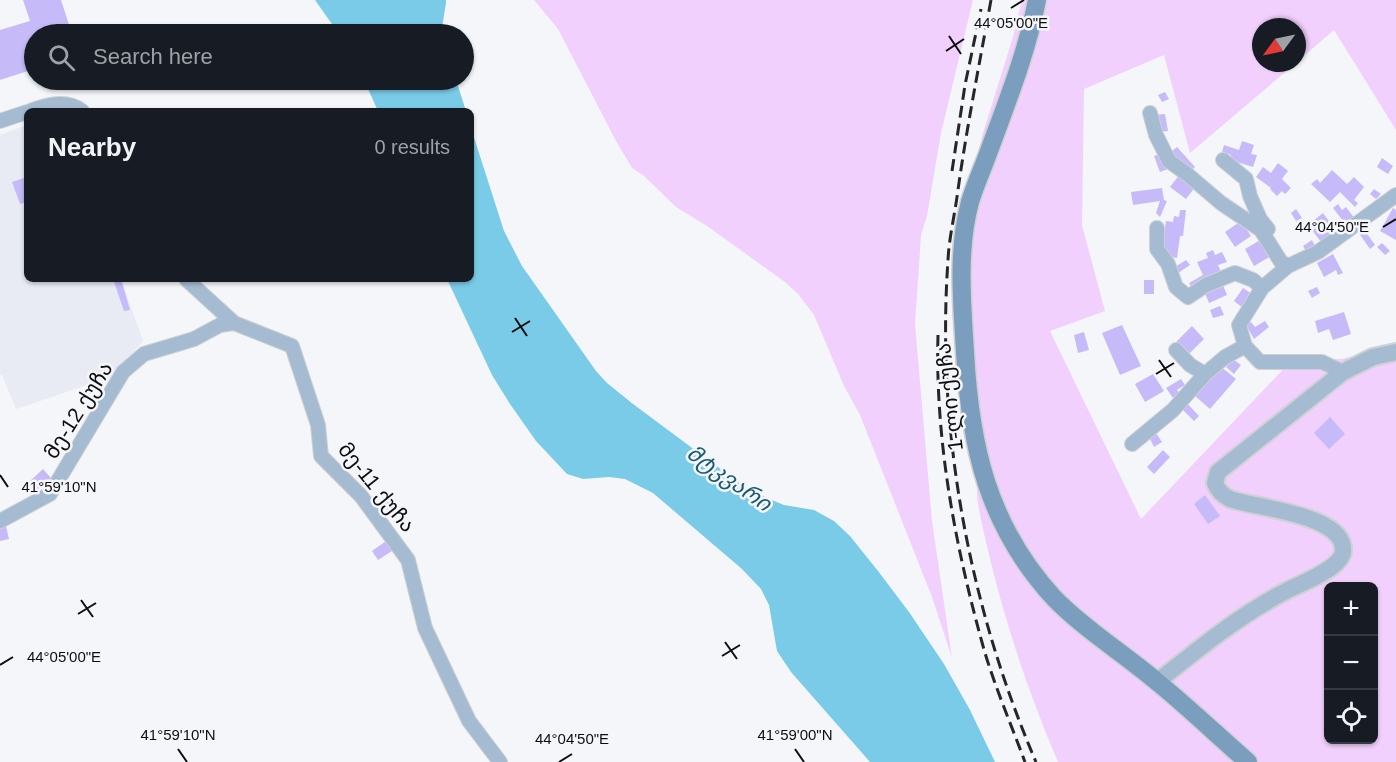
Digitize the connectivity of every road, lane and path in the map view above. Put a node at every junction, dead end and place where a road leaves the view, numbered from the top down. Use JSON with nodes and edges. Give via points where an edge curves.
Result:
{"nodes":[{"id":1,"x":1036,"y":0,"type":"edge"},
{"id":2,"x":37,"y":108,"type":"edge"},
{"id":3,"x":78,"y":108,"type":"edge"},
{"id":4,"x":24,"y":112,"type":"edge"},
{"id":5,"x":1150,"y":113,"type":"dead end"},
{"id":6,"x":0,"y":121,"type":"edge"},
{"id":7,"x":1223,"y":160,"type":"dead end"},
{"id":8,"x":1396,"y":195,"type":"edge"},
{"id":9,"x":1157,"y":228,"type":"dead end"},
{"id":10,"x":1285,"y":264,"type":"junction"},
{"id":11,"x":189,"y":282,"type":"edge"},
{"id":12,"x":1262,"y":288,"type":"junction"},
{"id":13,"x":234,"y":323,"type":"junction"},
{"id":14,"x":1245,"y":346,"type":"junction"},
{"id":15,"x":1176,"y":350,"type":"dead end"},
{"id":16,"x":1396,"y":352,"type":"edge"},
{"id":17,"x":1343,"y":372,"type":"junction"},
{"id":18,"x":1206,"y":374,"type":"junction"},
{"id":19,"x":1132,"y":444,"type":"dead end"},
{"id":20,"x":0,"y":521,"type":"edge"},
{"id":21,"x":1157,"y":682,"type":"junction"},
{"id":22,"x":500,"y":762,"type":"edge"},
{"id":23,"x":1248,"y":762,"type":"edge"}],
"edges":[{"from":1,"to":21,"type":"main road","name":"1-ლი ქუჩა","via":[[1017,75],[970,203],[963,250],[962,304],[970,421],[992,501],[1030,568],[1055,599]]},
{"from":2,"to":3,"type":"street","via":[[50,104]]},
{"from":4,"to":6,"type":"street"},
{"from":5,"to":10,"type":"street","via":[[1169,161],[1261,230]]},
{"from":7,"to":10,"type":"street","via":[[1246,179],[1260,219],[1272,234]]},
{"from":8,"to":10,"type":"street","via":[[1318,252]]},
{"from":9,"to":12,"type":"street","via":[[1157,249],[1168,264],[1176,288],[1188,297],[1235,273]]},
{"from":10,"to":12,"type":"street"},
{"from":11,"to":13,"type":"street","name":"მე-11 ქუჩა"},
{"from":12,"to":14,"type":"street","via":[[1239,325]]},
{"from":13,"to":20,"type":"street","name":"მე-12 ქუჩა","via":[[144,354],[123,372],[50,494]]},
{"from":13,"to":22,"type":"street","name":"მე-11 ქუჩა","via":[[292,346],[318,425],[321,456],[361,496],[408,560],[424,628],[469,721]]},
{"from":14,"to":17,"type":"street","via":[[1260,362],[1322,362]]},
{"from":14,"to":18,"type":"street"},
{"from":15,"to":18,"type":"street"},
{"from":16,"to":17,"type":"street","via":[[1373,357]]},
{"from":17,"to":21,"type":"street","via":[[1218,472],[1215,483],[1218,491],[1230,499],[1295,513],[1318,523],[1336,534],[1343,554],[1327,570],[1270,599]]},
{"from":18,"to":19,"type":"street","via":[[1173,410]]},
{"from":21,"to":23,"type":"main road","name":"1-ლი ქუჩა"}]}
